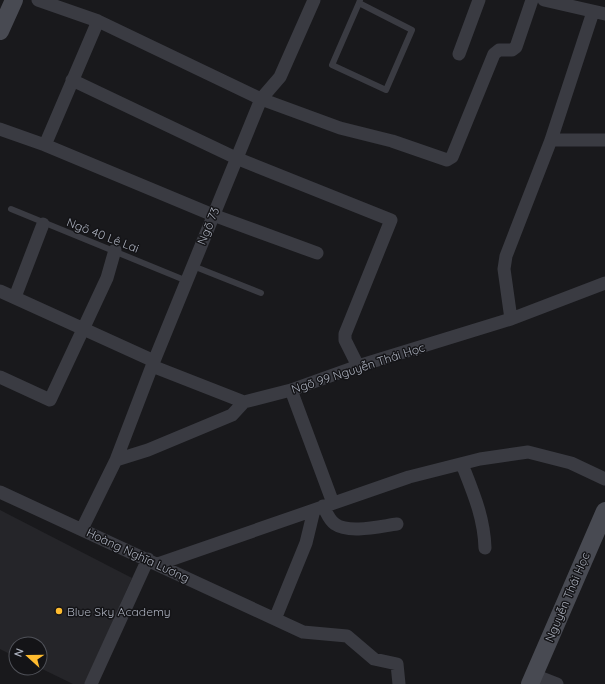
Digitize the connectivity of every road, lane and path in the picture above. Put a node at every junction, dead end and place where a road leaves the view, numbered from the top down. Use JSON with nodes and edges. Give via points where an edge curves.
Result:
{"nodes":[{"id":1,"x":14,"y":0,"type":"edge"},
{"id":2,"x":38,"y":0,"type":"edge"},
{"id":3,"x":314,"y":0,"type":"edge"},
{"id":4,"x":479,"y":0,"type":"edge"},
{"id":5,"x":532,"y":0,"type":"edge"},
{"id":6,"x":544,"y":0,"type":"edge"},
{"id":7,"x":359,"y":1,"type":"edge"},
{"id":8,"x":599,"y":13,"type":"edge"},
{"id":9,"x":98,"y":21,"type":"junction"},
{"id":10,"x":0,"y":31,"type":"edge"},
{"id":11,"x":459,"y":54,"type":"dead end"},
{"id":12,"x":72,"y":80,"type":"junction"},
{"id":13,"x":261,"y":99,"type":"junction"},
{"id":14,"x":0,"y":129,"type":"edge"},
{"id":15,"x":551,"y":140,"type":"junction"},
{"id":16,"x":605,"y":140,"type":"edge"},
{"id":17,"x":45,"y":145,"type":"junction"},
{"id":18,"x":236,"y":158,"type":"junction"},
{"id":19,"x":11,"y":209,"type":"dead end"},
{"id":20,"x":213,"y":215,"type":"junction"},
{"id":21,"x":43,"y":224,"type":"junction"},
{"id":22,"x":115,"y":250,"type":"junction"},
{"id":23,"x":317,"y":253,"type":"dead end"},
{"id":24,"x":193,"y":266,"type":"junction"},
{"id":25,"x":187,"y":281,"type":"junction"},
{"id":26,"x":605,"y":283,"type":"edge"},
{"id":27,"x":0,"y":291,"type":"edge"},
{"id":28,"x":261,"y":293,"type":"dead end"},
{"id":29,"x":15,"y":297,"type":"junction"},
{"id":30,"x":511,"y":319,"type":"junction"},
{"id":31,"x":83,"y":329,"type":"junction"},
{"id":32,"x":153,"y":363,"type":"junction"},
{"id":33,"x":358,"y":366,"type":"junction"},
{"id":34,"x":0,"y":378,"type":"edge"},
{"id":35,"x":291,"y":390,"type":"junction"},
{"id":36,"x":244,"y":402,"type":"junction"},
{"id":37,"x":116,"y":460,"type":"junction"},
{"id":38,"x":462,"y":464,"type":"junction"},
{"id":39,"x":605,"y":479,"type":"edge"},
{"id":40,"x":0,"y":492,"type":"edge"},
{"id":41,"x":323,"y":506,"type":"junction"},
{"id":42,"x":605,"y":511,"type":"edge"},
{"id":43,"x":397,"y":524,"type":"dead end"},
{"id":44,"x":82,"y":529,"type":"junction"},
{"id":45,"x":485,"y":548,"type":"dead end"},
{"id":46,"x":153,"y":561,"type":"junction"},
{"id":47,"x":275,"y":619,"type":"junction"},
{"id":48,"x":532,"y":679,"type":"edge"},
{"id":49,"x":91,"y":684,"type":"edge"},
{"id":50,"x":399,"y":684,"type":"edge"},
{"id":51,"x":557,"y":684,"type":"edge"}],
"edges":[{"from":1,"to":10,"type":"main road"},
{"from":2,"to":9,"type":"street"},
{"from":3,"to":13,"type":"street","name":"Ngõ 73","via":[[280,77]]},
{"from":4,"to":11,"type":"street"},
{"from":5,"to":13,"type":"street","via":[[516,47],[494,54],[452,157],[447,160],[392,141],[340,128]]},
{"from":6,"to":8,"type":"street"},
{"from":7,"to":7,"type":"lane","via":[[332,65],[386,90],[412,30]]},
{"from":8,"to":15,"type":"street"},
{"from":9,"to":12,"type":"street"},
{"from":9,"to":13,"type":"street"},
{"from":12,"to":17,"type":"street"},
{"from":12,"to":18,"type":"street"},
{"from":13,"to":18,"type":"street","name":"Ngõ 73"},
{"from":14,"to":17,"type":"street"},
{"from":15,"to":16,"type":"street"},
{"from":15,"to":30,"type":"street","via":[[506,256],[504,269]]},
{"from":17,"to":20,"type":"street"},
{"from":18,"to":20,"type":"street","name":"Ngõ 73"},
{"from":18,"to":33,"type":"street","via":[[391,220],[344,334]]},
{"from":19,"to":21,"type":"lane","name":"Ngõ 40 Lê Lai"},
{"from":20,"to":23,"type":"street"},
{"from":20,"to":24,"type":"street","name":"Ngõ 73"},
{"from":21,"to":22,"type":"lane","name":"Ngõ 40 Lê Lai"},
{"from":21,"to":29,"type":"street"},
{"from":22,"to":25,"type":"lane","name":"Ngõ 40 Lê Lai"},
{"from":22,"to":31,"type":"street","via":[[107,278]]},
{"from":24,"to":25,"type":"street","name":"Ngõ 73"},
{"from":24,"to":28,"type":"lane"},
{"from":25,"to":32,"type":"street","name":"Ngõ 73"},
{"from":26,"to":30,"type":"street","name":"Ngõ 99 Nguyễn Thái Học"},
{"from":27,"to":29,"type":"street"},
{"from":29,"to":31,"type":"street"},
{"from":30,"to":33,"type":"street","name":"Ngõ 99 Nguyễn Thái Học"},
{"from":31,"to":32,"type":"street"},
{"from":31,"to":34,"type":"street","via":[[50,400]]},
{"from":32,"to":36,"type":"street"},
{"from":32,"to":37,"type":"street","name":"Ngõ 73"},
{"from":33,"to":35,"type":"street","name":"Ngõ 99 Nguyễn Thái Học"},
{"from":35,"to":36,"type":"street","name":"Ngõ 99 Nguyễn Thái Học"},
{"from":35,"to":41,"type":"street"},
{"from":36,"to":37,"type":"street","via":[[232,415],[148,450]]},
{"from":37,"to":44,"type":"street","name":"Ngõ 73"},
{"from":38,"to":39,"type":"street","via":[[528,452],[571,463]]},
{"from":38,"to":41,"type":"street","via":[[410,477]]},
{"from":38,"to":45,"type":"street","via":[[480,510]]},
{"from":40,"to":44,"type":"street","name":"Hoàng Nghĩa Lương"},
{"from":41,"to":43,"type":"street","via":[[330,519],[341,528],[364,529]]},
{"from":41,"to":46,"type":"street"},
{"from":41,"to":47,"type":"street"},
{"from":42,"to":48,"type":"main road","name":"Nguyễn Thái Học"},
{"from":44,"to":46,"type":"street","name":"Hoàng Nghĩa Lương"},
{"from":46,"to":47,"type":"street","name":"Hoàng Nghĩa Lương"},
{"from":46,"to":49,"type":"street"},
{"from":47,"to":50,"type":"street","name":"Hoàng Nghĩa Lương","via":[[303,632],[347,636],[374,659],[397,664]]},
{"from":48,"to":51,"type":"street"}]}
